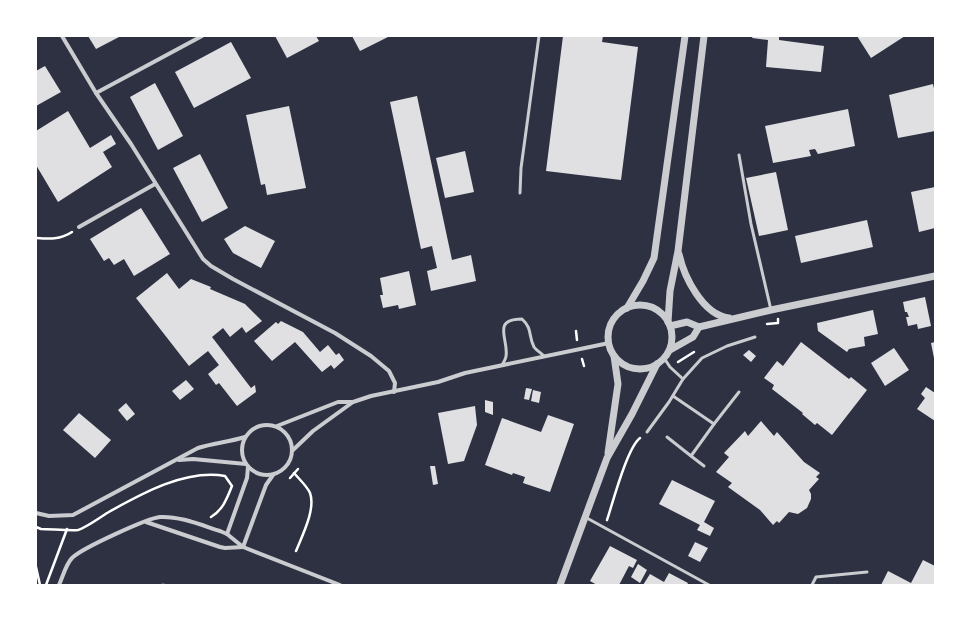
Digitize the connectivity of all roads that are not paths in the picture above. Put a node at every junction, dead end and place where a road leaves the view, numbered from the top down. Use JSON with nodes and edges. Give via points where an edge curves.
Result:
{"nodes":[{"id":1,"x":62,"y":36,"type":"edge"},
{"id":2,"x":202,"y":36,"type":"edge"},
{"id":3,"x":539,"y":36,"type":"edge"},
{"id":4,"x":685,"y":36,"type":"edge"},
{"id":5,"x":704,"y":36,"type":"edge"},
{"id":6,"x":96,"y":93,"type":"junction"},
{"id":7,"x":739,"y":155,"type":"dead end"},
{"id":8,"x":155,"y":184,"type":"junction"},
{"id":9,"x":520,"y":193,"type":"dead end"},
{"id":10,"x":79,"y":227,"type":"road end"},
{"id":11,"x":678,"y":251,"type":"junction"},
{"id":12,"x":935,"y":276,"type":"edge"},
{"id":13,"x":627,"y":308,"type":"junction"},
{"id":14,"x":771,"y":310,"type":"junction"},
{"id":15,"x":733,"y":319,"type":"junction"},
{"id":16,"x":669,"y":324,"type":"junction"},
{"id":17,"x":699,"y":327,"type":"junction"},
{"id":18,"x":755,"y":337,"type":"dead end"},
{"id":19,"x":609,"y":343,"type":"junction"},
{"id":20,"x":670,"y":350,"type":"junction"},
{"id":21,"x":544,"y":356,"type":"junction"},
{"id":22,"x":614,"y":356,"type":"junction"},
{"id":23,"x":664,"y":358,"type":"junction"},
{"id":24,"x":657,"y":364,"type":"junction"},
{"id":25,"x":502,"y":365,"type":"junction"},
{"id":26,"x":683,"y":379,"type":"junction"},
{"id":27,"x":394,"y":392,"type":"junction"},
{"id":28,"x":739,"y":392,"type":"dead end"},
{"id":29,"x":673,"y":396,"type":"junction"},
{"id":30,"x":353,"y":402,"type":"junction"},
{"id":31,"x":714,"y":424,"type":"junction"},
{"id":32,"x":277,"y":426,"type":"junction"},
{"id":33,"x":647,"y":432,"type":"road end"},
{"id":34,"x":245,"y":437,"type":"junction"},
{"id":35,"x":667,"y":437,"type":"dead end"},
{"id":36,"x":293,"y":450,"type":"junction"},
{"id":37,"x":691,"y":456,"type":"junction"},
{"id":38,"x":607,"y":458,"type":"junction"},
{"id":39,"x":176,"y":460,"type":"junction"},
{"id":40,"x":247,"y":465,"type":"junction"},
{"id":41,"x":704,"y":466,"type":"dead end"},
{"id":42,"x":273,"y":475,"type":"junction"},
{"id":43,"x":36,"y":513,"type":"edge"},
{"id":44,"x":586,"y":517,"type":"junction"},
{"id":45,"x":146,"y":522,"type":"junction"},
{"id":46,"x":227,"y":534,"type":"junction"},
{"id":47,"x":244,"y":547,"type":"junction"},
{"id":48,"x":867,"y":572,"type":"dead end"},
{"id":49,"x":59,"y":585,"type":"edge"},
{"id":50,"x":340,"y":585,"type":"edge"},
{"id":51,"x":560,"y":585,"type":"edge"},
{"id":52,"x":709,"y":585,"type":"edge"},
{"id":53,"x":812,"y":585,"type":"edge"}],
"edges":[{"from":1,"to":6,"type":"street"},
{"from":2,"to":6,"type":"street"},
{"from":3,"to":9,"type":"lane","via":[[521,168]]},
{"from":4,"to":13,"type":"street","via":[[654,258]]},
{"from":5,"to":11,"type":"street"},
{"from":6,"to":8,"type":"street"},
{"from":7,"to":14,"type":"lane","via":[[751,224]]},
{"from":8,"to":10,"type":"street"},
{"from":8,"to":27,"type":"street","via":[[203,260],[335,333],[371,356],[389,371],[395,383]]},
{"from":11,"to":15,"type":"street","via":[[686,277],[702,301],[722,317]]},
{"from":11,"to":16,"type":"street","via":[[670,291]]},
{"from":12,"to":14,"type":"street"},
{"from":13,"to":16,"type":"street","via":[[638,305],[650,307],[660,312]]},
{"from":13,"to":19,"type":"street","via":[[613,320],[609,331]]},
{"from":14,"to":15,"type":"street"},
{"from":15,"to":17,"type":"street"},
{"from":16,"to":17,"type":"street","via":[[687,322]]},
{"from":16,"to":20,"type":"street","via":[[672,338]]},
{"from":17,"to":20,"type":"street","via":[[693,337]]},
{"from":18,"to":26,"type":"lane","via":[[702,358]]},
{"from":19,"to":21,"type":"street"},
{"from":19,"to":22,"type":"street"},
{"from":20,"to":23,"type":"street"},
{"from":21,"to":25,"type":"street"},
{"from":21,"to":25,"type":"lane","via":[[534,347],[526,323],[522,319],[514,319],[504,326],[506,356]]},
{"from":22,"to":24,"type":"street","via":[[623,364],[634,368],[646,368]]},
{"from":22,"to":38,"type":"street","via":[[618,384]]},
{"from":23,"to":24,"type":"street"},
{"from":23,"to":26,"type":"lane"},
{"from":24,"to":38,"type":"street"},
{"from":25,"to":27,"type":"street"},
{"from":26,"to":29,"type":"lane"},
{"from":27,"to":30,"type":"street"},
{"from":28,"to":31,"type":"lane"},
{"from":29,"to":31,"type":"lane"},
{"from":29,"to":33,"type":"lane"},
{"from":30,"to":32,"type":"street","via":[[338,402]]},
{"from":30,"to":36,"type":"street"},
{"from":31,"to":37,"type":"lane"},
{"from":32,"to":34,"type":"street","via":[[259,426]]},
{"from":32,"to":36,"type":"street","via":[[288,436]]},
{"from":34,"to":39,"type":"street","via":[[231,442],[210,444]]},
{"from":34,"to":40,"type":"street","via":[[242,451],[243,460]]},
{"from":35,"to":37,"type":"lane"},
{"from":36,"to":42,"type":"street","via":[[287,466]]},
{"from":37,"to":41,"type":"lane"},
{"from":38,"to":44,"type":"street"},
{"from":39,"to":40,"type":"street","via":[[193,459]]},
{"from":39,"to":43,"type":"street","via":[[73,515],[49,516]]},
{"from":40,"to":42,"type":"street","via":[[260,474]]},
{"from":40,"to":46,"type":"street","via":[[247,478]]},
{"from":42,"to":47,"type":"street","via":[[266,484]]},
{"from":44,"to":51,"type":"street"},
{"from":44,"to":52,"type":"lane"},
{"from":45,"to":46,"type":"street","via":[[159,517],[173,518]]},
{"from":45,"to":47,"type":"street","via":[[220,547]]},
{"from":45,"to":49,"type":"street","via":[[82,550],[72,558]]},
{"from":46,"to":47,"type":"street"},
{"from":47,"to":50,"type":"street"},
{"from":48,"to":53,"type":"lane","via":[[816,577]]}]}
